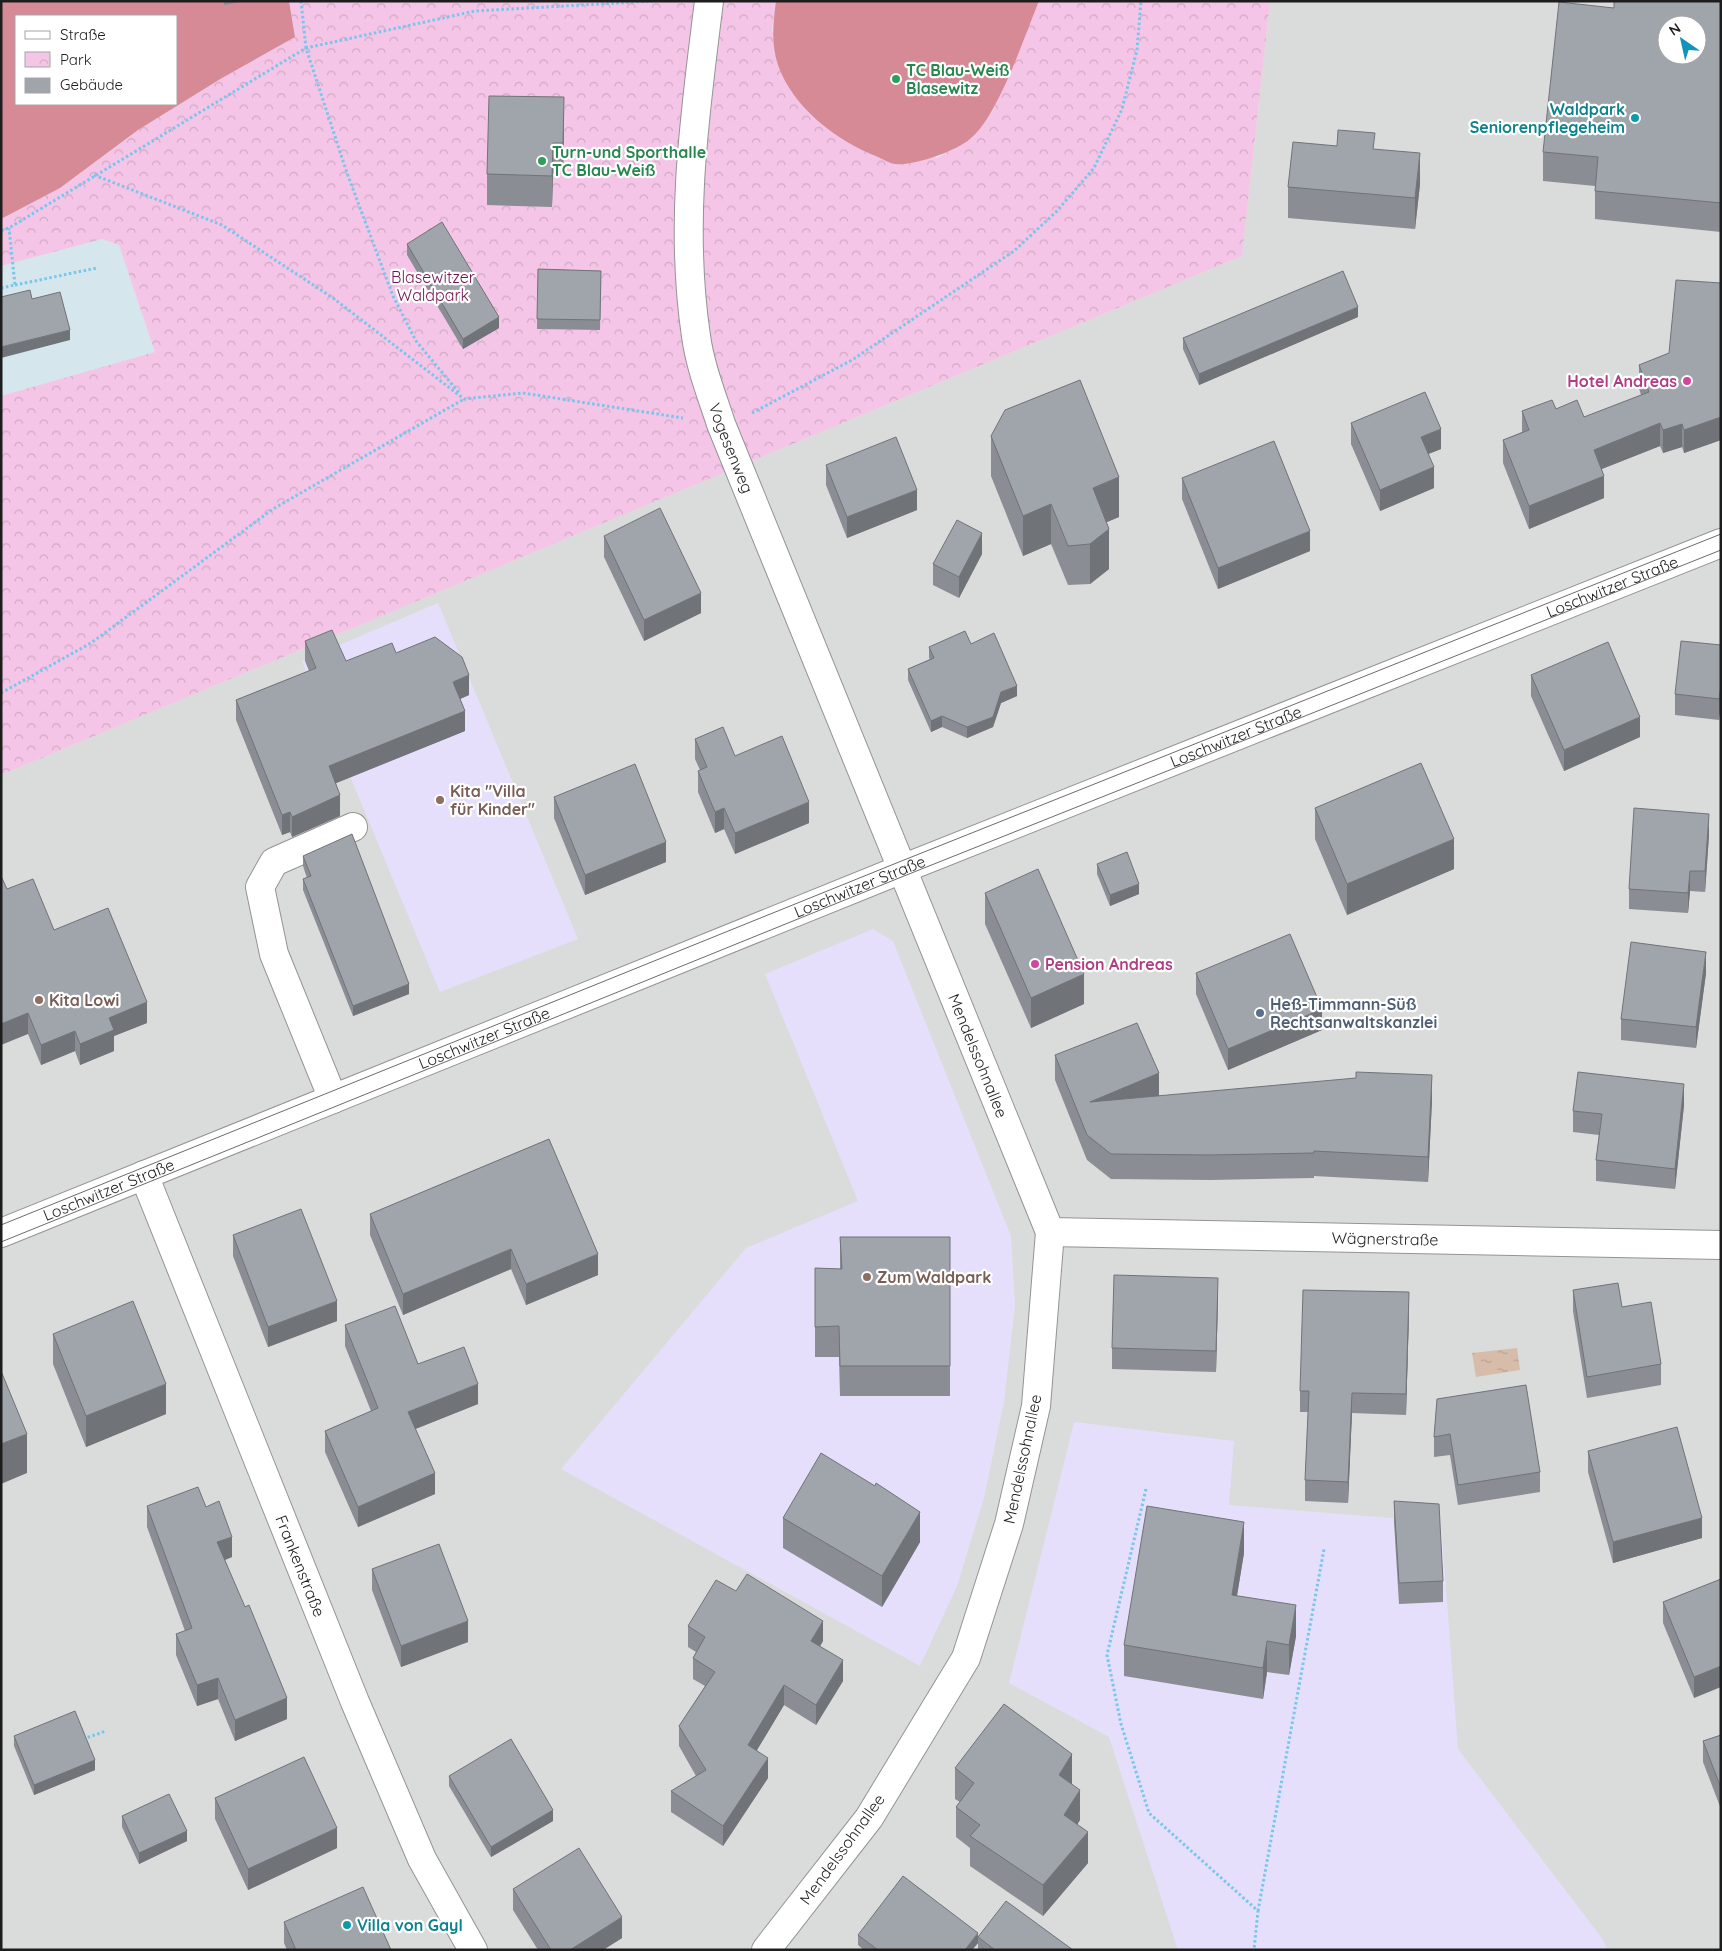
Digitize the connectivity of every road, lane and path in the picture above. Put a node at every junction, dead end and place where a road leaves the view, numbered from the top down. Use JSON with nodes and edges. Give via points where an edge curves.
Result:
{"nodes":[{"id":1,"x":301,"y":1,"type":"edge"},
{"id":2,"x":653,"y":1,"type":"edge"},
{"id":3,"x":709,"y":1,"type":"edge"},
{"id":4,"x":1141,"y":1,"type":"edge"},
{"id":5,"x":306,"y":48,"type":"junction"},
{"id":6,"x":94,"y":175,"type":"junction"},
{"id":7,"x":9,"y":228,"type":"junction"},
{"id":8,"x":1,"y":230,"type":"edge"},
{"id":9,"x":97,"y":268,"type":"dead end"},
{"id":10,"x":15,"y":285,"type":"junction"},
{"id":11,"x":1,"y":288,"type":"edge"},
{"id":12,"x":464,"y":399,"type":"junction"},
{"id":13,"x":720,"y":424,"type":"junction"},
{"id":14,"x":1721,"y":543,"type":"edge"},
{"id":15,"x":1,"y":693,"type":"edge"},
{"id":16,"x":353,"y":826,"type":"dead end"},
{"id":17,"x":902,"y":869,"type":"junction"},
{"id":18,"x":333,"y":1099,"type":"junction"},
{"id":19,"x":144,"y":1175,"type":"junction"},
{"id":20,"x":1050,"y":1232,"type":"junction"},
{"id":21,"x":1,"y":1234,"type":"edge"},
{"id":22,"x":1721,"y":1245,"type":"edge"},
{"id":23,"x":1146,"y":1489,"type":"dead end"},
{"id":24,"x":1324,"y":1548,"type":"dead end"},
{"id":25,"x":106,"y":1730,"type":"dead end"},
{"id":26,"x":82,"y":1739,"type":"edge"},
{"id":27,"x":1258,"y":1912,"type":"junction"},
{"id":28,"x":473,"y":1950,"type":"edge"},
{"id":29,"x":766,"y":1950,"type":"edge"},
{"id":30,"x":1254,"y":1950,"type":"edge"}],
"edges":[{"from":1,"to":5,"type":"path"},
{"from":2,"to":5,"type":"path","via":[[475,11]]},
{"from":3,"to":13,"type":"street","name":"Vogesenweg","via":[[689,180],[688,255],[696,338]]},
{"from":4,"to":13,"type":"path","via":[[1137,50],[1122,109],[1094,168],[1056,212],[1014,251],[852,360],[760,410]]},
{"from":5,"to":6,"type":"path"},
{"from":5,"to":12,"type":"path","via":[[346,173],[394,296],[416,341]]},
{"from":6,"to":7,"type":"path"},
{"from":6,"to":12,"type":"path","via":[[222,225],[333,298]]},
{"from":7,"to":8,"type":"path"},
{"from":7,"to":10,"type":"path"},
{"from":9,"to":10,"type":"path"},
{"from":10,"to":11,"type":"path"},
{"from":12,"to":13,"type":"path","via":[[523,393]]},
{"from":12,"to":15,"type":"path","via":[[274,509],[91,643]]},
{"from":13,"to":17,"type":"street","name":"Vogesenweg"},
{"from":14,"to":17,"type":"street","name":"Loschwitzer Straße"},
{"from":16,"to":18,"type":"street","via":[[274,862],[260,888],[274,954]]},
{"from":17,"to":18,"type":"street","name":"Loschwitzer Straße"},
{"from":17,"to":20,"type":"street","name":"Mendelssohnallee"},
{"from":18,"to":19,"type":"street","name":"Loschwitzer Straße"},
{"from":19,"to":21,"type":"street","name":"Loschwitzer Straße"},
{"from":19,"to":28,"type":"street","name":"Frankenstraße","via":[[354,1702],[422,1859]]},
{"from":20,"to":22,"type":"street","name":"Wägnerstraße"},
{"from":20,"to":29,"type":"street","name":"Mendelssohnallee","via":[[1036,1406],[1009,1524],[966,1658],[868,1818]]},
{"from":23,"to":27,"type":"path","via":[[1107,1655],[1121,1724],[1149,1814]]},
{"from":24,"to":27,"type":"path"},
{"from":25,"to":26,"type":"path"},
{"from":27,"to":30,"type":"path"}]}
